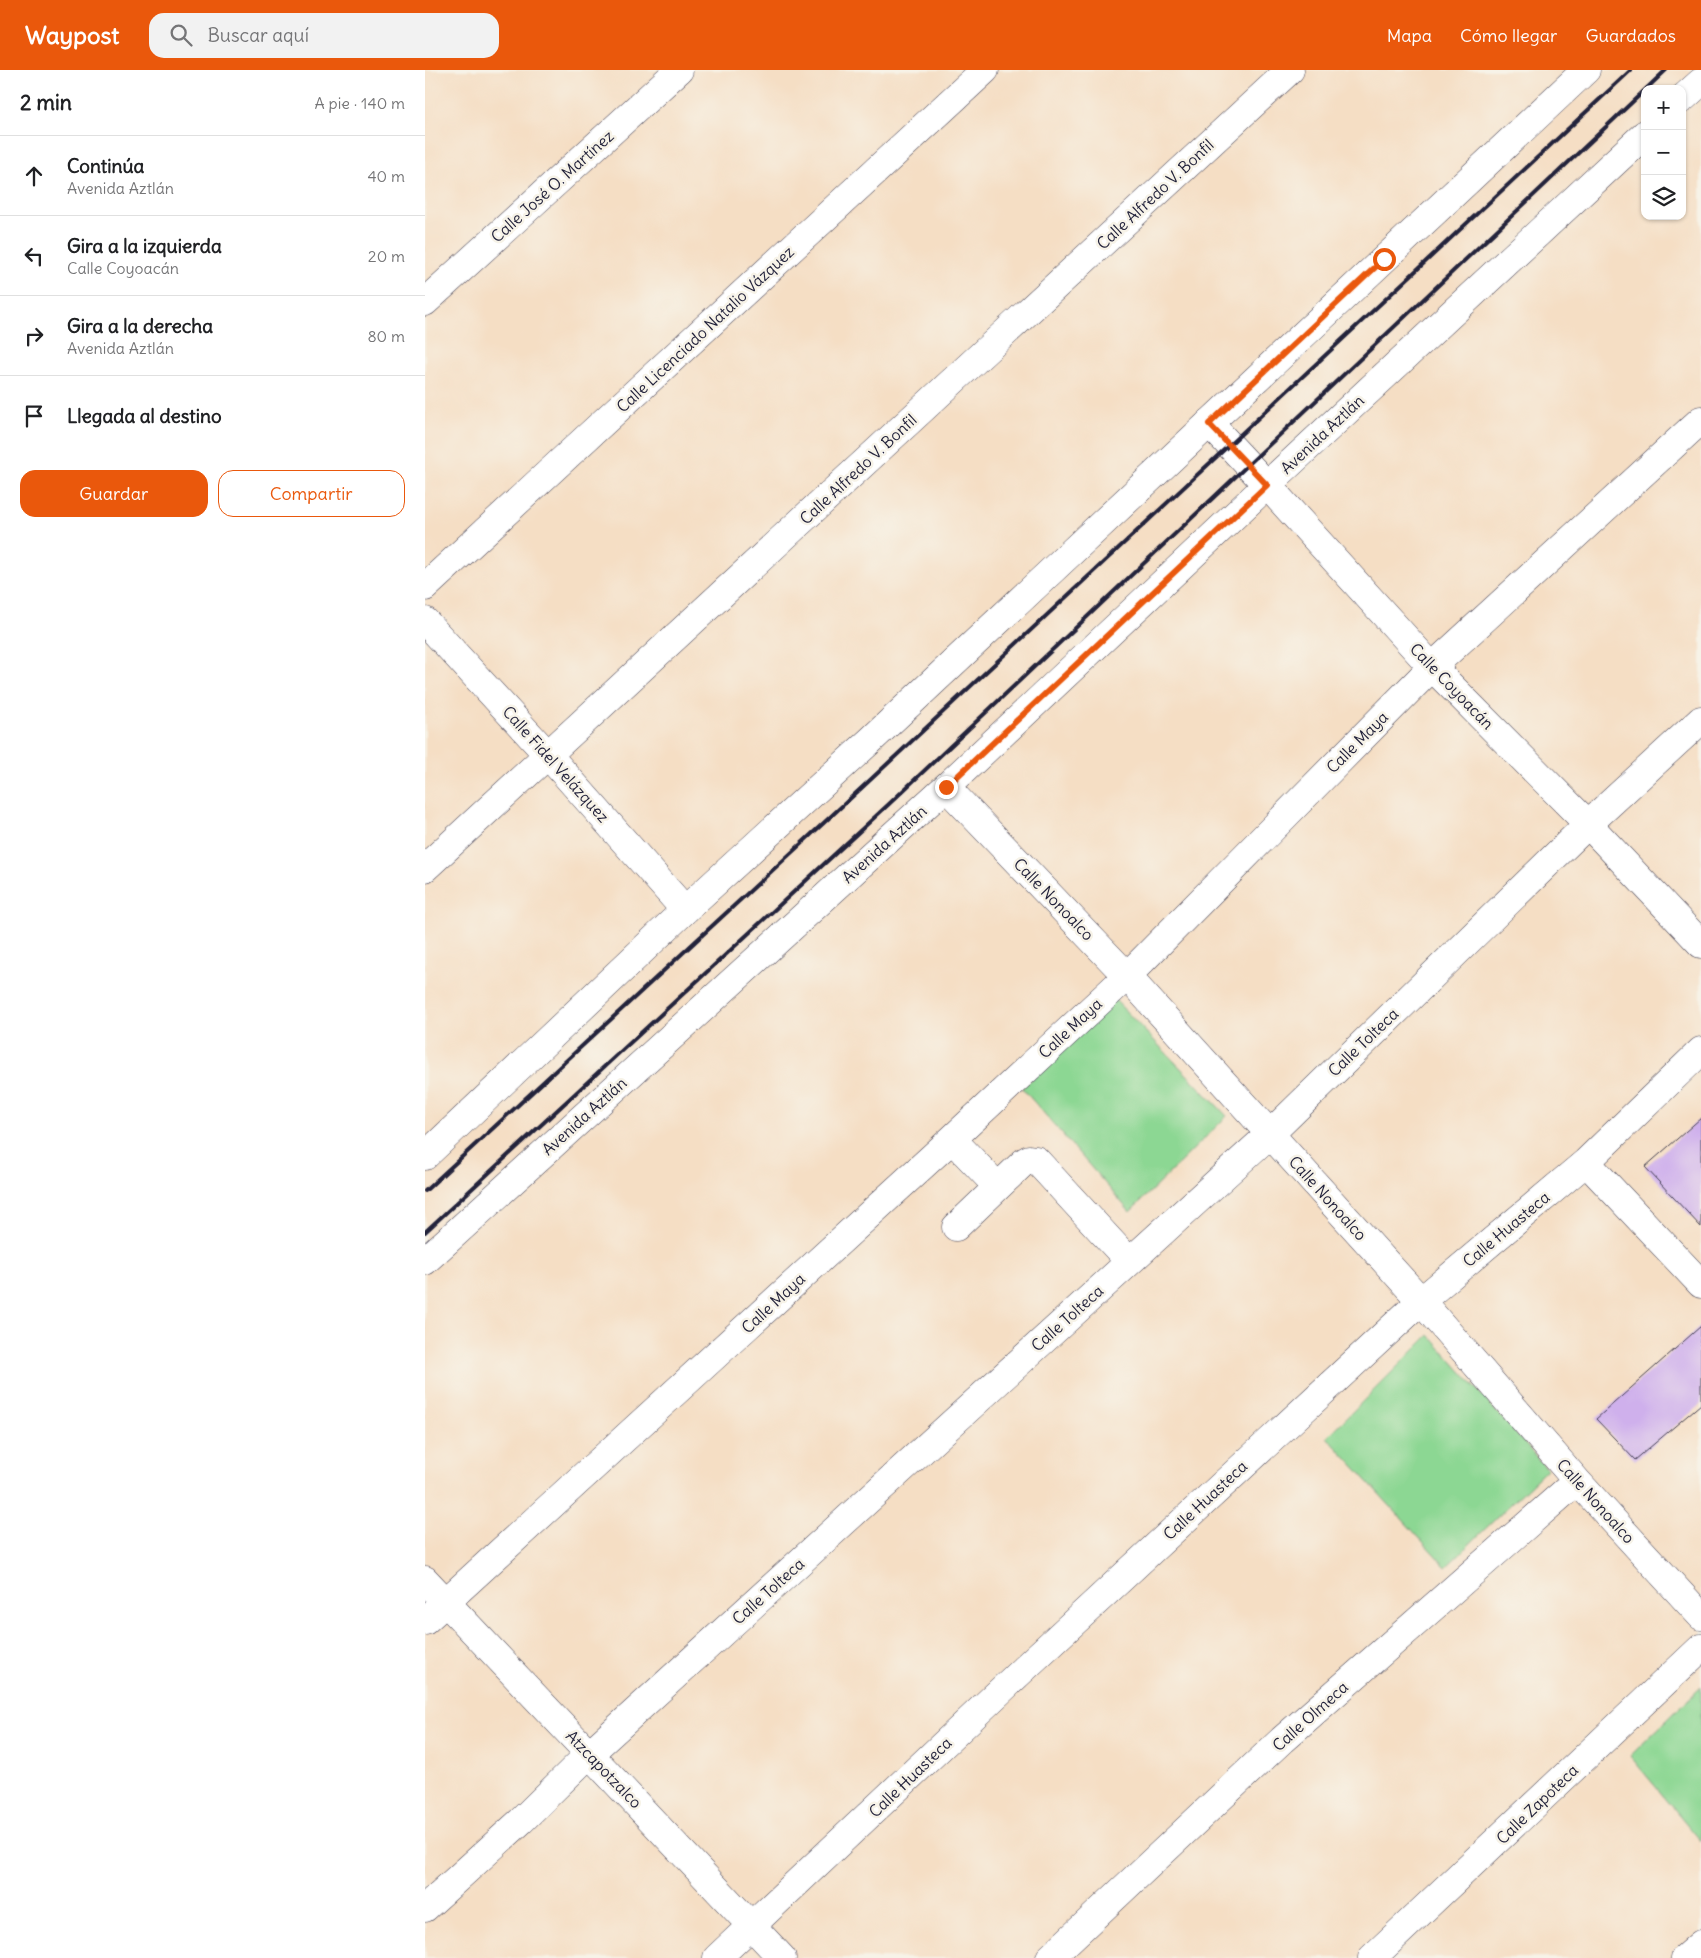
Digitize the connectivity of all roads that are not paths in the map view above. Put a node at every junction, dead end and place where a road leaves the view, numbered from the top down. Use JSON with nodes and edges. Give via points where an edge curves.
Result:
{"nodes":[{"id":1,"x":679,"y":70,"type":"edge"},
{"id":2,"x":985,"y":70,"type":"edge"},
{"id":3,"x":1290,"y":70,"type":"edge"},
{"id":4,"x":1586,"y":70,"type":"edge"},
{"id":5,"x":1701,"y":82,"type":"edge"},
{"id":6,"x":1686,"y":95,"type":"edge"},
{"id":7,"x":1641,"y":138,"type":"edge"},
{"id":8,"x":425,"y":302,"type":"edge"},
{"id":9,"x":1701,"y":420,"type":"edge"},
{"id":10,"x":1209,"y":424,"type":"junction"},
{"id":11,"x":1267,"y":485,"type":"junction"},
{"id":12,"x":425,"y":587,"type":"edge"},
{"id":13,"x":425,"y":621,"type":"edge"},
{"id":14,"x":1432,"y":666,"type":"junction"},
{"id":15,"x":1701,"y":720,"type":"edge"},
{"id":16,"x":548,"y":755,"type":"junction"},
{"id":17,"x":946,"y":787,"type":"junction"},
{"id":18,"x":1588,"y":824,"type":"junction"},
{"id":19,"x":425,"y":868,"type":"edge"},
{"id":20,"x":685,"y":910,"type":"junction"},
{"id":21,"x":1701,"y":944,"type":"edge"},
{"id":22,"x":1127,"y":976,"type":"junction"},
{"id":23,"x":1701,"y":1051,"type":"edge"},
{"id":24,"x":1270,"y":1134,"type":"junction"},
{"id":25,"x":952,"y":1139,"type":"junction"},
{"id":26,"x":425,"y":1156,"type":"edge"},
{"id":27,"x":1586,"y":1162,"type":"junction"},
{"id":28,"x":997,"y":1186,"type":"junction"},
{"id":29,"x":956,"y":1227,"type":"dead end"},
{"id":30,"x":425,"y":1261,"type":"edge"},
{"id":31,"x":1129,"y":1261,"type":"junction"},
{"id":32,"x":1701,"y":1284,"type":"edge"},
{"id":33,"x":1421,"y":1301,"type":"junction"},
{"id":34,"x":1577,"y":1481,"type":"junction"},
{"id":35,"x":425,"y":1580,"type":"edge"},
{"id":36,"x":446,"y":1603,"type":"junction"},
{"id":37,"x":1701,"y":1616,"type":"edge"},
{"id":38,"x":425,"y":1621,"type":"edge"},
{"id":39,"x":1701,"y":1648,"type":"edge"},
{"id":40,"x":589,"y":1754,"type":"junction"},
{"id":41,"x":425,"y":1908,"type":"edge"},
{"id":42,"x":753,"y":1926,"type":"junction"},
{"id":43,"x":1701,"y":1944,"type":"edge"},
{"id":44,"x":717,"y":1958,"type":"edge"},
{"id":45,"x":782,"y":1958,"type":"edge"},
{"id":46,"x":1050,"y":1958,"type":"edge"},
{"id":47,"x":1372,"y":1958,"type":"edge"},
{"id":48,"x":1685,"y":1958,"type":"edge"}],
"edges":[{"from":1,"to":8,"type":"street","name":"Calle José O. Martínez"},
{"from":2,"to":12,"type":"street","name":"Calle Licenciado Natalio Vázquez"},
{"from":3,"to":16,"type":"street","name":"Calle Alfredo V. Bonfil"},
{"from":4,"to":10,"type":"street"},
{"from":5,"to":6,"type":"street"},
{"from":7,"to":11,"type":"street","name":"Avenida Aztlán"},
{"from":9,"to":14,"type":"street","name":"Calle Maya"},
{"from":10,"to":11,"type":"street","name":"Calle Coyoacán"},
{"from":10,"to":20,"type":"street"},
{"from":11,"to":14,"type":"street","name":"Calle Coyoacán"},
{"from":11,"to":17,"type":"street","name":"Avenida Aztlán"},
{"from":13,"to":16,"type":"street","name":"Calle Fidel Velázquez"},
{"from":14,"to":18,"type":"street","name":"Calle Coyoacán"},
{"from":14,"to":22,"type":"street","name":"Calle Maya"},
{"from":15,"to":18,"type":"street","name":"Calle Tolteca"},
{"from":16,"to":19,"type":"street","name":"Calle Alfredo V. Bonfil"},
{"from":16,"to":20,"type":"street","name":"Calle Fidel Velázquez"},
{"from":17,"to":22,"type":"street","name":"Calle Nonoalco"},
{"from":17,"to":30,"type":"street","name":"Avenida Aztlán"},
{"from":18,"to":21,"type":"street","name":"Calle Coyoacán"},
{"from":18,"to":24,"type":"street","name":"Calle Tolteca"},
{"from":20,"to":26,"type":"street"},
{"from":22,"to":24,"type":"street","name":"Calle Nonoalco"},
{"from":22,"to":25,"type":"street","name":"Calle Maya"},
{"from":23,"to":27,"type":"street","name":"Calle Huasteca"},
{"from":24,"to":31,"type":"street","name":"Calle Tolteca"},
{"from":24,"to":33,"type":"street","name":"Calle Nonoalco"},
{"from":25,"to":28,"type":"street"},
{"from":25,"to":36,"type":"street","name":"Calle Maya"},
{"from":27,"to":32,"type":"street"},
{"from":27,"to":33,"type":"street","name":"Calle Huasteca"},
{"from":28,"to":29,"type":"street"},
{"from":28,"to":31,"type":"street","via":[[1023,1162],[1036,1160]]},
{"from":31,"to":40,"type":"street","name":"Calle Tolteca"},
{"from":33,"to":34,"type":"street","name":"Calle Nonoalco"},
{"from":33,"to":42,"type":"street","name":"Calle Huasteca","via":[[1029,1663]]},
{"from":34,"to":37,"type":"street","name":"Calle Nonoalco"},
{"from":34,"to":46,"type":"street","name":"Calle Olmeca","via":[[1282,1740]]},
{"from":35,"to":36,"type":"street","name":"Atzcapotzalco"},
{"from":36,"to":38,"type":"street","name":"Calle Maya"},
{"from":36,"to":40,"type":"street","name":"Atzcapotzalco"},
{"from":39,"to":47,"type":"street","name":"Calle Zapoteca"},
{"from":40,"to":41,"type":"street","name":"Calle Tolteca"},
{"from":40,"to":42,"type":"street","name":"Atzcapotzalco"},
{"from":42,"to":44,"type":"street","name":"Calle Huasteca"},
{"from":42,"to":45,"type":"street","name":"Atzcapotzalco"},
{"from":43,"to":48,"type":"street"}]}
